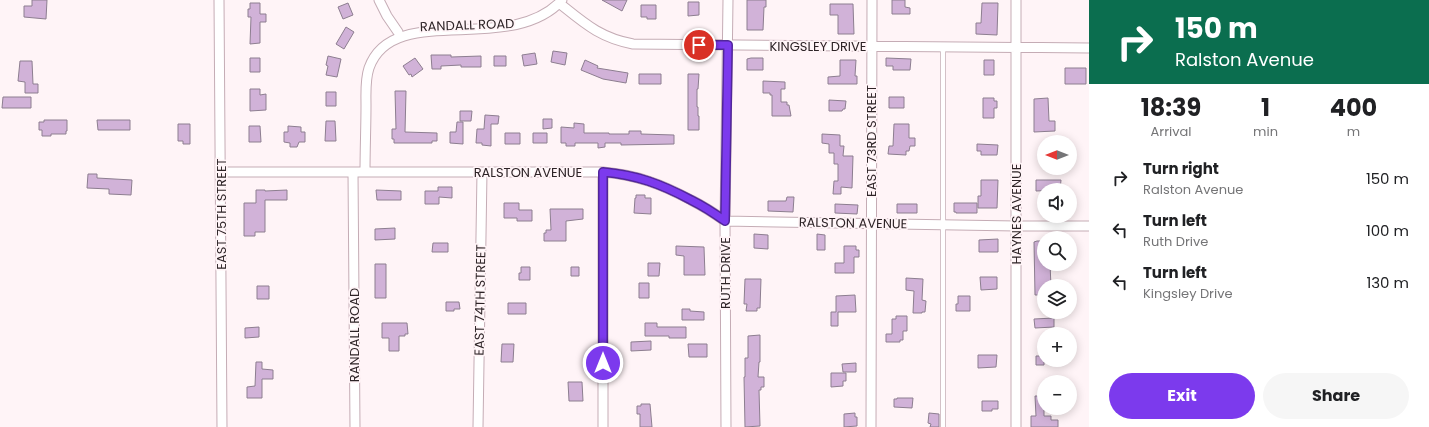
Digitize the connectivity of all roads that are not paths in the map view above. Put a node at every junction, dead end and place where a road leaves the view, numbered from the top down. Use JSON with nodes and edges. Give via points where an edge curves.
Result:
{"nodes":[{"id":1,"x":219,"y":0,"type":"edge"},
{"id":2,"x":379,"y":0,"type":"edge"},
{"id":3,"x":728,"y":0,"type":"edge"},
{"id":4,"x":872,"y":0,"type":"edge"},
{"id":5,"x":1016,"y":0,"type":"edge"},
{"id":6,"x":560,"y":1,"type":"edge"},
{"id":7,"x":398,"y":32,"type":"junction"},
{"id":8,"x":728,"y":45,"type":"junction"},
{"id":9,"x":872,"y":46,"type":"junction"},
{"id":10,"x":943,"y":46,"type":"junction"},
{"id":11,"x":1016,"y":47,"type":"junction"},
{"id":12,"x":1089,"y":48,"type":"edge"},
{"id":13,"x":221,"y":172,"type":"junction"},
{"id":14,"x":353,"y":172,"type":"junction"},
{"id":15,"x":365,"y":172,"type":"junction"},
{"id":16,"x":482,"y":172,"type":"junction"},
{"id":17,"x":603,"y":172,"type":"junction"},
{"id":18,"x":725,"y":221,"type":"junction"},
{"id":19,"x":871,"y":223,"type":"junction"},
{"id":20,"x":943,"y":225,"type":"junction"},
{"id":21,"x":1016,"y":226,"type":"junction"},
{"id":22,"x":1089,"y":226,"type":"edge"},
{"id":23,"x":222,"y":402,"type":"junction"},
{"id":24,"x":215,"y":427,"type":"edge"},
{"id":25,"x":222,"y":427,"type":"edge"},
{"id":26,"x":355,"y":427,"type":"edge"},
{"id":27,"x":478,"y":427,"type":"edge"},
{"id":28,"x":603,"y":427,"type":"edge"},
{"id":29,"x":726,"y":427,"type":"edge"},
{"id":30,"x":871,"y":427,"type":"edge"},
{"id":31,"x":943,"y":427,"type":"edge"},
{"id":32,"x":1016,"y":427,"type":"edge"}],
"edges":[{"from":1,"to":13,"type":"street","name":"EAST 75TH STREET"},
{"from":2,"to":7,"type":"street"},
{"from":3,"to":8,"type":"street","name":"RUTH DRIVE"},
{"from":4,"to":9,"type":"street","name":"EAST 73RD STREET"},
{"from":5,"to":11,"type":"street","name":"HAYNES AVENUE"},
{"from":6,"to":7,"type":"street","name":"RANDALL ROAD","via":[[544,14],[521,23],[418,26]]},
{"from":6,"to":8,"type":"street","name":"KINGSLEY DRIVE","via":[[594,30],[620,42],[641,45]]},
{"from":7,"to":15,"type":"street","name":"RANDALL ROAD","via":[[379,48],[368,70]]},
{"from":8,"to":9,"type":"street","name":"KINGSLEY DRIVE"},
{"from":8,"to":18,"type":"street","name":"RUTH DRIVE"},
{"from":9,"to":10,"type":"street","name":"KINGSLEY DRIVE"},
{"from":9,"to":19,"type":"street","name":"EAST 73RD STREET"},
{"from":10,"to":11,"type":"street","name":"KINGSLEY DRIVE"},
{"from":10,"to":20,"type":"lane"},
{"from":11,"to":12,"type":"street","name":"KINGSLEY DRIVE"},
{"from":11,"to":21,"type":"street","name":"HAYNES AVENUE"},
{"from":13,"to":14,"type":"street","name":"RALSTON AVENUE"},
{"from":13,"to":23,"type":"street","name":"EAST 75TH STREET"},
{"from":14,"to":15,"type":"street","name":"RALSTON AVENUE"},
{"from":14,"to":26,"type":"street","name":"RANDALL ROAD"},
{"from":15,"to":16,"type":"street","name":"RALSTON AVENUE"},
{"from":16,"to":17,"type":"street","name":"RALSTON AVENUE"},
{"from":16,"to":27,"type":"street","name":"EAST 74TH STREET"},
{"from":17,"to":18,"type":"street","name":"RALSTON AVENUE","via":[[626,175],[662,185],[714,212]]},
{"from":17,"to":28,"type":"street"},
{"from":18,"to":19,"type":"street","name":"RALSTON AVENUE"},
{"from":18,"to":29,"type":"street","name":"RUTH DRIVE"},
{"from":19,"to":20,"type":"street","name":"RALSTON AVENUE"},
{"from":19,"to":30,"type":"street","name":"EAST 73RD STREET"},
{"from":20,"to":21,"type":"street","name":"RALSTON AVENUE"},
{"from":20,"to":31,"type":"lane"},
{"from":21,"to":22,"type":"street","name":"RALSTON AVENUE"},
{"from":21,"to":32,"type":"street","name":"HAYNES AVENUE"},
{"from":23,"to":24,"type":"street"},
{"from":23,"to":25,"type":"street","name":"EAST 75TH STREET"}]}
